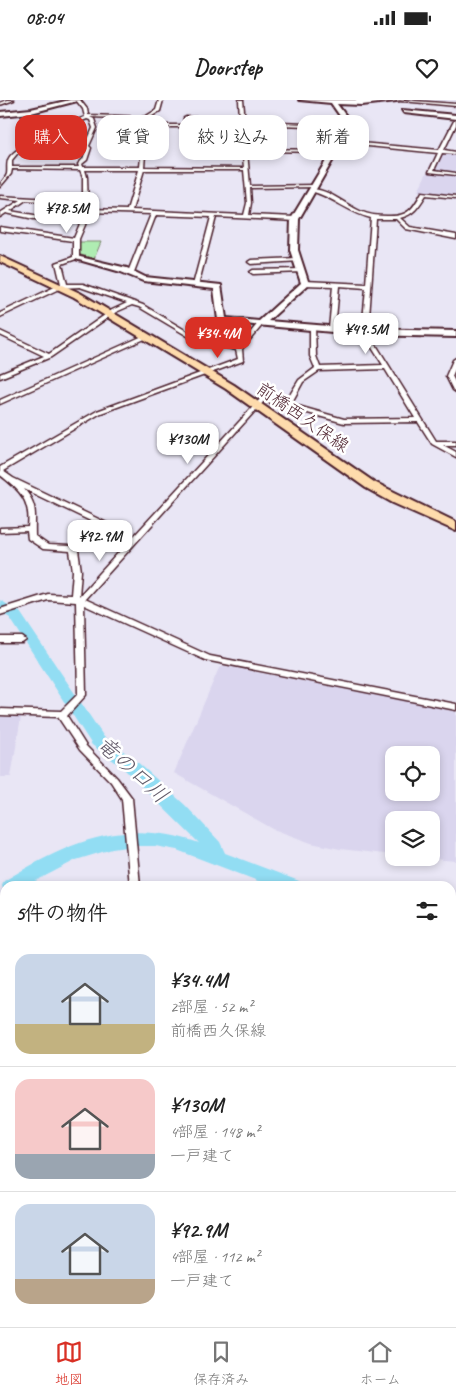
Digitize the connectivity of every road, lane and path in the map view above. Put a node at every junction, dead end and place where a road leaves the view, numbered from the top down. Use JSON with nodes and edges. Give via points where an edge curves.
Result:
{"nodes":[{"id":1,"x":12,"y":100,"type":"edge"},
{"id":2,"x":78,"y":100,"type":"edge"},
{"id":3,"x":161,"y":100,"type":"edge"},
{"id":4,"x":241,"y":100,"type":"edge"},
{"id":5,"x":302,"y":100,"type":"edge"},
{"id":6,"x":316,"y":100,"type":"edge"},
{"id":7,"x":403,"y":100,"type":"edge"},
{"id":8,"x":362,"y":101,"type":"edge"},
{"id":9,"x":333,"y":102,"type":"junction"},
{"id":10,"x":0,"y":104,"type":"edge"},
{"id":11,"x":456,"y":105,"type":"edge"},
{"id":12,"x":404,"y":111,"type":"joint"},
{"id":13,"x":0,"y":114,"type":"edge"},
{"id":14,"x":152,"y":115,"type":"edge"},
{"id":15,"x":242,"y":115,"type":"edge"},
{"id":16,"x":343,"y":115,"type":"edge"},
{"id":17,"x":88,"y":117,"type":"junction"},
{"id":18,"x":97,"y":117,"type":"edge"},
{"id":19,"x":456,"y":119,"type":"edge"},
{"id":20,"x":369,"y":149,"type":"edge"},
{"id":21,"x":441,"y":151,"type":"junction"},
{"id":22,"x":456,"y":153,"type":"edge"},
{"id":23,"x":143,"y":160,"type":"edge"},
{"id":24,"x":246,"y":160,"type":"edge"},
{"id":25,"x":329,"y":160,"type":"edge"},
{"id":26,"x":81,"y":167,"type":"junction"},
{"id":27,"x":10,"y":168,"type":"junction"},
{"id":28,"x":142,"y":169,"type":"junction"},
{"id":29,"x":246,"y":169,"type":"junction"},
{"id":30,"x":456,"y":174,"type":"edge"},
{"id":31,"x":0,"y":186,"type":"edge"},
{"id":32,"x":248,"y":187,"type":"junction"},
{"id":33,"x":314,"y":188,"type":"junction"},
{"id":34,"x":0,"y":197,"type":"edge"},
{"id":35,"x":456,"y":197,"type":"edge"},
{"id":36,"x":24,"y":200,"type":"junction"},
{"id":37,"x":84,"y":203,"type":"junction"},
{"id":38,"x":86,"y":210,"type":"junction"},
{"id":39,"x":6,"y":212,"type":"junction"},
{"id":40,"x":129,"y":212,"type":"junction"},
{"id":41,"x":154,"y":213,"type":"junction"},
{"id":42,"x":0,"y":215,"type":"edge"},
{"id":43,"x":214,"y":216,"type":"junction"},
{"id":44,"x":246,"y":217,"type":"junction"},
{"id":45,"x":374,"y":217,"type":"junction"},
{"id":46,"x":85,"y":218,"type":"junction"},
{"id":47,"x":295,"y":219,"type":"junction"},
{"id":48,"x":398,"y":219,"type":"junction"},
{"id":49,"x":2,"y":230,"type":"edge"},
{"id":50,"x":0,"y":237,"type":"edge"},
{"id":51,"x":456,"y":237,"type":"edge"},
{"id":52,"x":76,"y":240,"type":"junction"},
{"id":53,"x":76,"y":258,"type":"junction"},
{"id":54,"x":0,"y":260,"type":"edge"},
{"id":55,"x":298,"y":260,"type":"junction"},
{"id":56,"x":251,"y":262,"type":"dead end"},
{"id":57,"x":302,"y":270,"type":"junction"},
{"id":58,"x":131,"y":272,"type":"junction"},
{"id":59,"x":253,"y":272,"type":"dead end"},
{"id":60,"x":305,"y":283,"type":"junction"},
{"id":61,"x":336,"y":284,"type":"junction"},
{"id":62,"x":196,"y":285,"type":"junction"},
{"id":63,"x":62,"y":286,"type":"junction"},
{"id":64,"x":368,"y":286,"type":"junction"},
{"id":65,"x":131,"y":303,"type":"junction"},
{"id":66,"x":0,"y":315,"type":"edge"},
{"id":67,"x":109,"y":315,"type":"junction"},
{"id":68,"x":262,"y":322,"type":"junction"},
{"id":69,"x":312,"y":327,"type":"junction"},
{"id":70,"x":332,"y":329,"type":"junction"},
{"id":71,"x":365,"y":332,"type":"junction"},
{"id":72,"x":0,"y":333,"type":"edge"},
{"id":73,"x":456,"y":334,"type":"edge"},
{"id":74,"x":145,"y":337,"type":"junction"},
{"id":75,"x":239,"y":349,"type":"junction"},
{"id":76,"x":49,"y":356,"type":"junction"},
{"id":77,"x":456,"y":360,"type":"edge"},
{"id":78,"x":386,"y":367,"type":"junction"},
{"id":79,"x":318,"y":369,"type":"junction"},
{"id":80,"x":206,"y":373,"type":"junction"},
{"id":81,"x":0,"y":376,"type":"edge"},
{"id":82,"x":456,"y":390,"type":"edge"},
{"id":83,"x":0,"y":402,"type":"edge"},
{"id":84,"x":287,"y":405,"type":"junction"},
{"id":85,"x":256,"y":406,"type":"junction"},
{"id":86,"x":420,"y":420,"type":"junction"},
{"id":87,"x":434,"y":443,"type":"junction"},
{"id":88,"x":456,"y":443,"type":"edge"},
{"id":89,"x":456,"y":455,"type":"edge"},
{"id":90,"x":0,"y":471,"type":"edge"},
{"id":91,"x":11,"y":480,"type":"junction"},
{"id":92,"x":456,"y":527,"type":"edge"},
{"id":93,"x":30,"y":529,"type":"junction"},
{"id":94,"x":0,"y":530,"type":"edge"},
{"id":95,"x":136,"y":540,"type":"junction"},
{"id":96,"x":78,"y":599,"type":"junction"},
{"id":97,"x":2,"y":612,"type":"edge"},
{"id":98,"x":0,"y":640,"type":"edge"},
{"id":99,"x":22,"y":640,"type":"dead end"},
{"id":100,"x":456,"y":706,"type":"edge"},
{"id":101,"x":0,"y":712,"type":"edge"},
{"id":102,"x":63,"y":714,"type":"junction"},
{"id":103,"x":135,"y":881,"type":"edge"}],
"edges":[{"from":1,"to":10,"type":"street"},
{"from":2,"to":13,"type":"street"},
{"from":2,"to":17,"type":"street"},
{"from":3,"to":14,"type":"street","via":[[158,111]]},
{"from":4,"to":15,"type":"street"},
{"from":5,"to":6,"type":"street"},
{"from":6,"to":9,"type":"street"},
{"from":7,"to":8,"type":"street"},
{"from":7,"to":11,"type":"street"},
{"from":7,"to":12,"type":"street"},
{"from":8,"to":9,"type":"street"},
{"from":9,"to":16,"type":"street"},
{"from":12,"to":19,"type":"street"},
{"from":17,"to":18,"type":"street"},
{"from":17,"to":26,"type":"street","via":[[95,128]]},
{"from":17,"to":27,"type":"street","via":[[22,148],[10,160]]},
{"from":19,"to":21,"type":"street"},
{"from":20,"to":21,"type":"street"},
{"from":21,"to":22,"type":"street"},
{"from":21,"to":30,"type":"street","via":[[431,171]]},
{"from":23,"to":28,"type":"street"},
{"from":24,"to":29,"type":"street"},
{"from":25,"to":33,"type":"street"},
{"from":26,"to":27,"type":"street"},
{"from":26,"to":28,"type":"street"},
{"from":26,"to":37,"type":"street","via":[[85,177]]},
{"from":27,"to":31,"type":"street"},
{"from":28,"to":29,"type":"street"},
{"from":28,"to":40,"type":"street"},
{"from":29,"to":32,"type":"street"},
{"from":32,"to":33,"type":"street"},
{"from":32,"to":44,"type":"street"},
{"from":33,"to":45,"type":"street","via":[[365,216]]},
{"from":33,"to":47,"type":"street"},
{"from":34,"to":36,"type":"street"},
{"from":35,"to":48,"type":"street","via":[[424,193],[416,209]]},
{"from":36,"to":37,"type":"street"},
{"from":36,"to":39,"type":"street"},
{"from":37,"to":38,"type":"street"},
{"from":38,"to":40,"type":"street"},
{"from":38,"to":46,"type":"street"},
{"from":39,"to":42,"type":"street"},
{"from":39,"to":46,"type":"street","via":[[34,217]]},
{"from":40,"to":41,"type":"street"},
{"from":41,"to":43,"type":"street"},
{"from":41,"to":58,"type":"street"},
{"from":43,"to":44,"type":"street"},
{"from":43,"to":62,"type":"street"},
{"from":44,"to":47,"type":"street"},
{"from":45,"to":48,"type":"street"},
{"from":45,"to":64,"type":"street"},
{"from":46,"to":52,"type":"street"},
{"from":47,"to":55,"type":"street","via":[[294,250]]},
{"from":48,"to":51,"type":"street","via":[[408,228]]},
{"from":49,"to":50,"type":"street"},
{"from":49,"to":52,"type":"street"},
{"from":52,"to":53,"type":"street"},
{"from":53,"to":58,"type":"street"},
{"from":53,"to":63,"type":"street","via":[[59,264]]},
{"from":54,"to":63,"type":"main road","name":"前橋西久保線"},
{"from":55,"to":56,"type":"street"},
{"from":55,"to":57,"type":"street"},
{"from":57,"to":59,"type":"street"},
{"from":57,"to":60,"type":"street"},
{"from":58,"to":62,"type":"street","via":[[148,280]]},
{"from":60,"to":61,"type":"street"},
{"from":60,"to":68,"type":"street"},
{"from":61,"to":64,"type":"street"},
{"from":61,"to":70,"type":"street"},
{"from":62,"to":68,"type":"street","via":[[218,287],[222,320]]},
{"from":63,"to":65,"type":"street","via":[[89,286]]},
{"from":63,"to":66,"type":"street"},
{"from":63,"to":67,"type":"main road","name":"前橋西久保線"},
{"from":64,"to":71,"type":"street"},
{"from":65,"to":67,"type":"street"},
{"from":65,"to":75,"type":"street","via":[[160,316],[198,340]]},
{"from":67,"to":74,"type":"main road","name":"前橋西久保線"},
{"from":67,"to":76,"type":"street"},
{"from":68,"to":69,"type":"street"},
{"from":68,"to":75,"type":"street"},
{"from":69,"to":70,"type":"street"},
{"from":69,"to":79,"type":"street","via":[[313,356]]},
{"from":70,"to":71,"type":"street"},
{"from":71,"to":73,"type":"street"},
{"from":71,"to":78,"type":"street"},
{"from":72,"to":76,"type":"street"},
{"from":74,"to":80,"type":"main road","name":"前橋西久保線"},
{"from":74,"to":83,"type":"street"},
{"from":75,"to":80,"type":"street","via":[[241,360]]},
{"from":76,"to":81,"type":"street"},
{"from":77,"to":82,"type":"street","via":[[449,376]]},
{"from":78,"to":79,"type":"street"},
{"from":78,"to":86,"type":"street"},
{"from":79,"to":84,"type":"street","via":[[301,381]]},
{"from":80,"to":85,"type":"main road","name":"前橋西久保線"},
{"from":80,"to":90,"type":"street","via":[[99,412]]},
{"from":84,"to":85,"type":"street","via":[[263,399]]},
{"from":84,"to":86,"type":"street","via":[[344,421]]},
{"from":85,"to":92,"type":"main road","name":"前橋西久保線","via":[[370,485]]},
{"from":85,"to":95,"type":"street"},
{"from":86,"to":87,"type":"street"},
{"from":87,"to":88,"type":"street"},
{"from":87,"to":89,"type":"street"},
{"from":90,"to":91,"type":"street"},
{"from":91,"to":93,"type":"street","via":[[28,497],[32,510]]},
{"from":91,"to":95,"type":"street"},
{"from":93,"to":94,"type":"street"},
{"from":93,"to":96,"type":"street","via":[[31,538],[46,547],[74,550]]},
{"from":95,"to":96,"type":"street"},
{"from":96,"to":97,"type":"street","via":[[48,597]]},
{"from":96,"to":100,"type":"street","via":[[214,659]]},
{"from":96,"to":102,"type":"street","via":[[82,685],[80,700]]},
{"from":98,"to":99,"type":"street"},
{"from":101,"to":102,"type":"street"},
{"from":102,"to":103,"type":"street","via":[[84,748],[122,790],[129,805]]}]}
